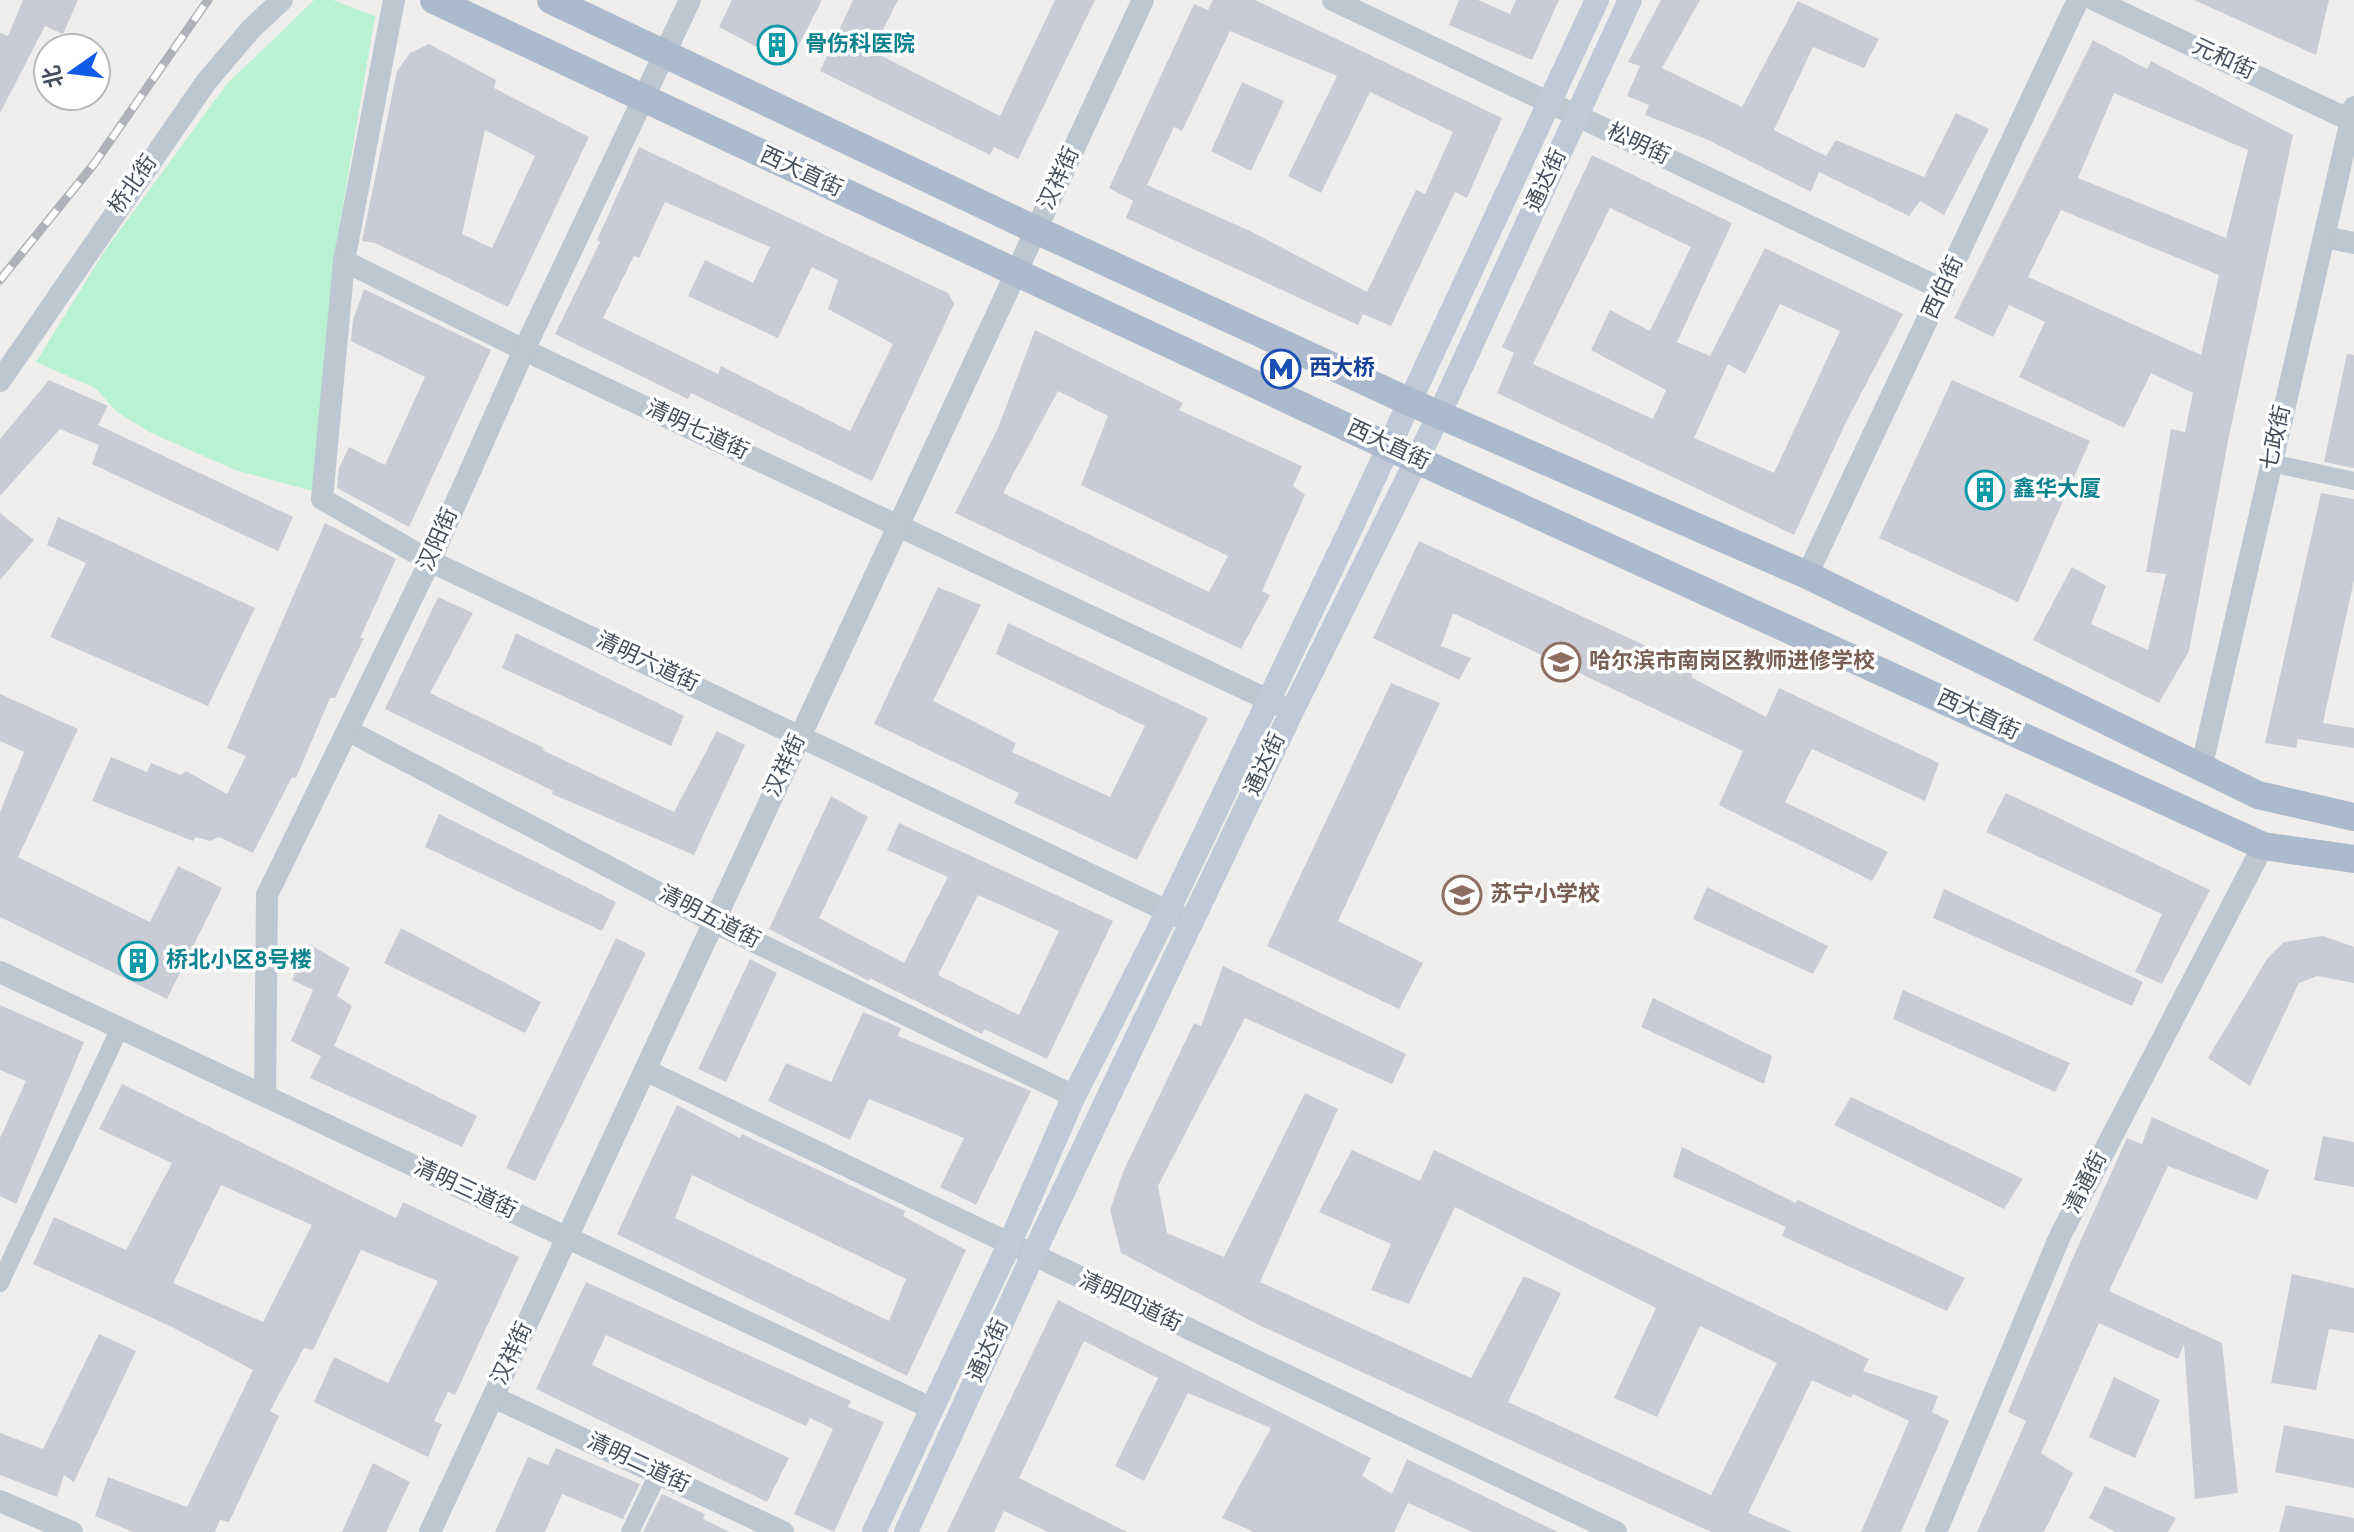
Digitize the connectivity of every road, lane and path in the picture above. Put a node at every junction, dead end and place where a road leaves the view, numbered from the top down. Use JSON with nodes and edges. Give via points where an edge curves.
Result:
{"nodes":[{"id":1,"x":282,"y":0,"type":"edge"},
{"id":2,"x":394,"y":0,"type":"edge"},
{"id":3,"x":434,"y":0,"type":"edge"},
{"id":4,"x":551,"y":0,"type":"edge"},
{"id":5,"x":690,"y":0,"type":"edge"},
{"id":6,"x":1143,"y":0,"type":"edge"},
{"id":7,"x":1333,"y":0,"type":"edge"},
{"id":8,"x":1597,"y":0,"type":"edge"},
{"id":9,"x":1630,"y":0,"type":"edge"},
{"id":10,"x":2078,"y":0,"type":"edge"},
{"id":11,"x":2095,"y":0,"type":"edge"},
{"id":12,"x":664,"y":56,"type":"junction"},
{"id":13,"x":643,"y":101,"type":"junction"},
{"id":14,"x":1549,"y":103,"type":"junction"},
{"id":15,"x":1577,"y":116,"type":"junction"},
{"id":16,"x":2353,"y":116,"type":"edge"},
{"id":17,"x":1036,"y":230,"type":"junction"},
{"id":18,"x":2324,"y":237,"type":"junction"},
{"id":19,"x":2354,"y":243,"type":"edge"},
{"id":20,"x":344,"y":261,"type":"junction"},
{"id":21,"x":1016,"y":271,"type":"junction"},
{"id":22,"x":1944,"y":290,"type":"junction"},
{"id":23,"x":524,"y":350,"type":"junction"},
{"id":24,"x":0,"y":381,"type":"edge"},
{"id":25,"x":1410,"y":402,"type":"junction"},
{"id":26,"x":1439,"y":415,"type":"junction"},
{"id":27,"x":1389,"y":447,"type":"junction"},
{"id":28,"x":1417,"y":460,"type":"junction"},
{"id":29,"x":2271,"y":463,"type":"junction"},
{"id":30,"x":2354,"y":481,"type":"edge"},
{"id":31,"x":898,"y":525,"type":"junction"},
{"id":32,"x":430,"y":561,"type":"junction"},
{"id":33,"x":1807,"y":575,"type":"junction"},
{"id":34,"x":1269,"y":700,"type":"junction"},
{"id":35,"x":1292,"y":711,"type":"junction"},
{"id":36,"x":349,"y":731,"type":"junction"},
{"id":37,"x":801,"y":735,"type":"junction"},
{"id":38,"x":2201,"y":769,"type":"junction"},
{"id":39,"x":2354,"y":817,"type":"edge"},
{"id":40,"x":2263,"y":846,"type":"junction"},
{"id":41,"x":2354,"y":859,"type":"edge"},
{"id":42,"x":1168,"y":911,"type":"junction"},
{"id":43,"x":714,"y":922,"type":"junction"},
{"id":44,"x":1193,"y":923,"type":"junction"},
{"id":45,"x":0,"y":972,"type":"edge"},
{"id":46,"x":120,"y":1028,"type":"junction"},
{"id":47,"x":645,"y":1070,"type":"junction"},
{"id":48,"x":265,"y":1096,"type":"junction"},
{"id":49,"x":1074,"y":1096,"type":"junction"},
{"id":50,"x":567,"y":1238,"type":"junction"},
{"id":51,"x":1009,"y":1245,"type":"junction"},
{"id":52,"x":1032,"y":1257,"type":"junction"},
{"id":53,"x":0,"y":1283,"type":"edge"},
{"id":54,"x":493,"y":1397,"type":"junction"},
{"id":55,"x":931,"y":1408,"type":"junction"},
{"id":56,"x":658,"y":1474,"type":"junction"},
{"id":57,"x":0,"y":1501,"type":"edge"},
{"id":58,"x":436,"y":1530,"type":"edge"},
{"id":59,"x":72,"y":1532,"type":"edge"},
{"id":60,"x":630,"y":1532,"type":"edge"},
{"id":61,"x":783,"y":1532,"type":"edge"},
{"id":62,"x":874,"y":1532,"type":"edge"},
{"id":63,"x":906,"y":1532,"type":"edge"},
{"id":64,"x":1616,"y":1532,"type":"edge"},
{"id":65,"x":1936,"y":1532,"type":"edge"}],
"edges":[{"from":1,"to":24,"type":"street","name":"桥北街","via":[[206,82]]},
{"from":2,"to":20,"type":"street"},
{"from":3,"to":13,"type":"main road","name":"西大直街"},
{"from":4,"to":12,"type":"main road"},
{"from":5,"to":12,"type":"street","name":"汉阳街"},
{"from":6,"to":17,"type":"street","name":"汉祥街"},
{"from":7,"to":14,"type":"street","name":"松明街"},
{"from":8,"to":14,"type":"main road","name":"通达街"},
{"from":9,"to":15,"type":"main road","name":"通达街"},
{"from":10,"to":22,"type":"street","name":"西伯街"},
{"from":11,"to":16,"type":"street","name":"元和街"},
{"from":12,"to":13,"type":"street","name":"汉阳街"},
{"from":12,"to":17,"type":"main road"},
{"from":13,"to":21,"type":"main road","name":"西大直街"},
{"from":13,"to":23,"type":"street","name":"汉阳街"},
{"from":14,"to":15,"type":"street","name":"松明街"},
{"from":14,"to":25,"type":"main road","name":"通达街"},
{"from":15,"to":22,"type":"street","name":"松明街"},
{"from":15,"to":26,"type":"main road","name":"通达街"},
{"from":16,"to":18,"type":"street","name":"七政街"},
{"from":17,"to":21,"type":"street","name":"汉祥街"},
{"from":17,"to":25,"type":"main road"},
{"from":18,"to":19,"type":"street"},
{"from":18,"to":29,"type":"street","name":"七政街"},
{"from":20,"to":23,"type":"street","name":"清明七道街"},
{"from":20,"to":32,"type":"street","name":"清明六道街","via":[[322,499]]},
{"from":21,"to":27,"type":"main road","name":"西大直街"},
{"from":21,"to":31,"type":"street","name":"汉祥街"},
{"from":22,"to":33,"type":"street","name":"西伯街"},
{"from":23,"to":31,"type":"street","name":"清明七道街"},
{"from":23,"to":32,"type":"street","name":"汉阳街"},
{"from":25,"to":26,"type":"main road"},
{"from":25,"to":27,"type":"main road","name":"通达街"},
{"from":26,"to":28,"type":"main road","name":"通达街"},
{"from":26,"to":33,"type":"main road"},
{"from":27,"to":28,"type":"main road","name":"西大直街"},
{"from":27,"to":34,"type":"main road","name":"通达街"},
{"from":28,"to":35,"type":"main road","name":"通达街"},
{"from":28,"to":40,"type":"main road","name":"西大直街"},
{"from":29,"to":30,"type":"street"},
{"from":29,"to":38,"type":"street","name":"七政街"},
{"from":31,"to":34,"type":"street","name":"清明七道街"},
{"from":31,"to":37,"type":"street","name":"汉祥街"},
{"from":32,"to":36,"type":"street","name":"汉阳街"},
{"from":32,"to":37,"type":"street","name":"清明六道街"},
{"from":33,"to":38,"type":"main road"},
{"from":34,"to":35,"type":"street","name":"清明七道街"},
{"from":34,"to":42,"type":"main road","name":"通达街"},
{"from":35,"to":44,"type":"main road","name":"通达街"},
{"from":36,"to":43,"type":"street","name":"清明五道街"},
{"from":36,"to":48,"type":"street","name":"汉阳街","via":[[267,895]]},
{"from":37,"to":42,"type":"street","name":"清明六道街"},
{"from":37,"to":43,"type":"street","name":"汉祥街"},
{"from":38,"to":39,"type":"main road","via":[[2258,795]]},
{"from":40,"to":41,"type":"main road","name":"西大直街"},
{"from":40,"to":65,"type":"street","name":"清通街","via":[[2060,1236]]},
{"from":42,"to":44,"type":"street","name":"清明六道街"},
{"from":42,"to":49,"type":"main road","name":"通达街"},
{"from":43,"to":47,"type":"street","name":"汉祥街"},
{"from":43,"to":49,"type":"street","name":"清明五道街"},
{"from":44,"to":52,"type":"main road","name":"通达街"},
{"from":45,"to":46,"type":"street","name":"清明三道街"},
{"from":46,"to":48,"type":"street","name":"清明三道街"},
{"from":46,"to":53,"type":"street"},
{"from":47,"to":50,"type":"street","name":"汉祥街"},
{"from":47,"to":51,"type":"street","name":"清明四道街"},
{"from":48,"to":50,"type":"street","name":"清明三道街"},
{"from":49,"to":51,"type":"main road","name":"通达街"},
{"from":50,"to":54,"type":"street","name":"汉祥街"},
{"from":50,"to":55,"type":"street","name":"清明三道街"},
{"from":51,"to":52,"type":"street","name":"清明四道街"},
{"from":51,"to":55,"type":"main road","name":"通达街"},
{"from":52,"to":63,"type":"main road","name":"通达街"},
{"from":52,"to":64,"type":"street","name":"清明四道街"},
{"from":54,"to":56,"type":"street","name":"清明二道街"},
{"from":54,"to":58,"type":"street","name":"汉祥街"},
{"from":55,"to":62,"type":"main road","name":"通达街"},
{"from":56,"to":60,"type":"street"},
{"from":56,"to":61,"type":"street","name":"清明二道街"},
{"from":57,"to":59,"type":"street"}]}
